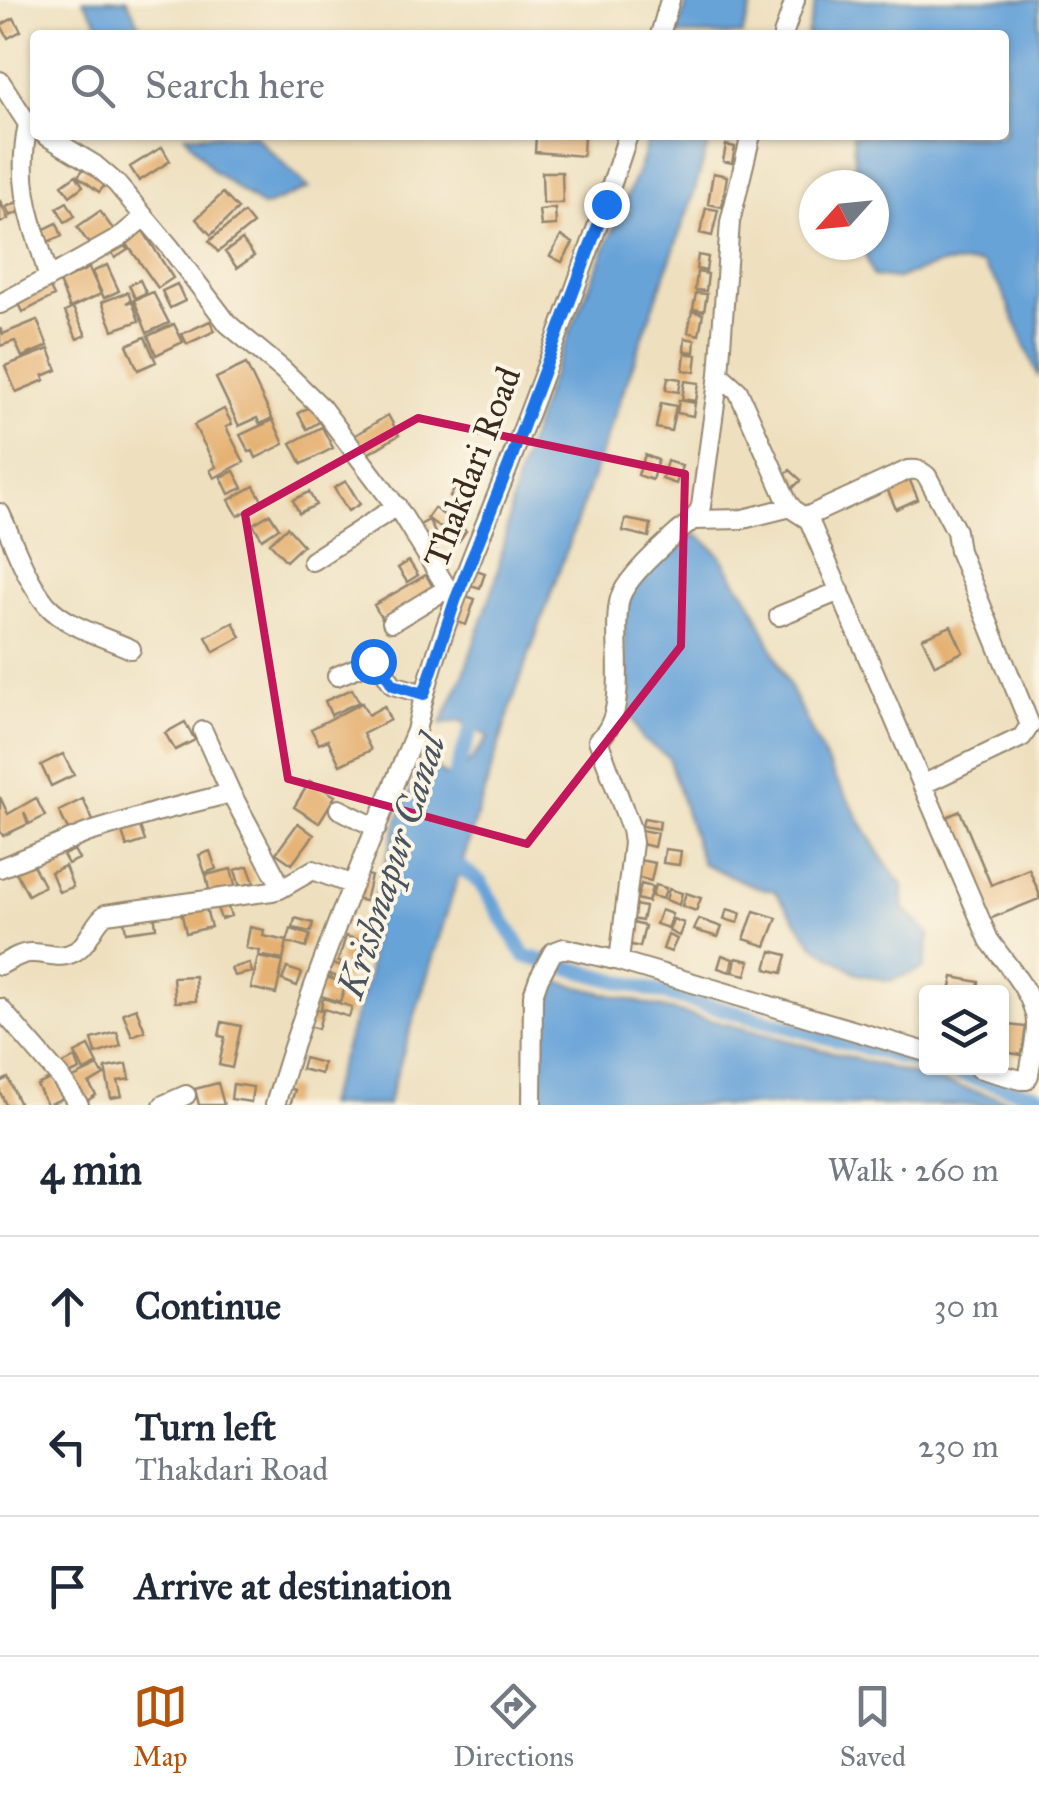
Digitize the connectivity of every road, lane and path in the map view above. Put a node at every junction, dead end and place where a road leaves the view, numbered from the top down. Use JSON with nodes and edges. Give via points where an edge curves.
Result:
{"nodes":[{"id":1,"x":670,"y":0,"type":"edge"},
{"id":2,"x":795,"y":0,"type":"edge"},
{"id":3,"x":661,"y":30,"type":"edge"},
{"id":4,"x":785,"y":30,"type":"edge"},
{"id":5,"x":0,"y":81,"type":"edge"},
{"id":6,"x":30,"y":121,"type":"edge"},
{"id":7,"x":30,"y":140,"type":"edge"},
{"id":8,"x":54,"y":140,"type":"edge"},
{"id":9,"x":626,"y":140,"type":"edge"},
{"id":10,"x":750,"y":140,"type":"edge"},
{"id":11,"x":144,"y":216,"type":"junction"},
{"id":12,"x":48,"y":278,"type":"junction"},
{"id":13,"x":0,"y":304,"type":"edge"},
{"id":14,"x":719,"y":374,"type":"junction"},
{"id":15,"x":397,"y":506,"type":"junction"},
{"id":16,"x":798,"y":512,"type":"junction"},
{"id":17,"x":0,"y":513,"type":"edge"},
{"id":18,"x":692,"y":520,"type":"junction"},
{"id":19,"x":312,"y":562,"type":"dead end"},
{"id":20,"x":840,"y":592,"type":"junction"},
{"id":21,"x":452,"y":594,"type":"junction"},
{"id":22,"x":779,"y":616,"type":"dead end"},
{"id":23,"x":392,"y":622,"type":"dead end"},
{"id":24,"x":131,"y":649,"type":"dead end"},
{"id":25,"x":337,"y":676,"type":"dead end"},
{"id":26,"x":424,"y":694,"type":"junction"},
{"id":27,"x":203,"y":732,"type":"dead end"},
{"id":28,"x":922,"y":784,"type":"junction"},
{"id":29,"x":231,"y":792,"type":"junction"},
{"id":30,"x":339,"y":809,"type":"dead end"},
{"id":31,"x":377,"y":828,"type":"junction"},
{"id":32,"x":0,"y":868,"type":"edge"},
{"id":33,"x":276,"y":877,"type":"dead end"},
{"id":34,"x":354,"y":885,"type":"junction"},
{"id":35,"x":619,"y":961,"type":"junction"},
{"id":36,"x":0,"y":965,"type":"edge"},
{"id":37,"x":0,"y":1008,"type":"edge"},
{"id":38,"x":919,"y":1050,"type":"edge"},
{"id":39,"x":1003,"y":1075,"type":"edge"},
{"id":40,"x":186,"y":1095,"type":"dead end"},
{"id":41,"x":79,"y":1105,"type":"edge"},
{"id":42,"x":162,"y":1105,"type":"edge"},
{"id":43,"x":276,"y":1105,"type":"edge"},
{"id":44,"x":532,"y":1105,"type":"edge"}],
"edges":[{"from":1,"to":3,"type":"street"},
{"from":2,"to":4,"type":"street"},
{"from":5,"to":6,"type":"street"},
{"from":7,"to":12,"type":"street","via":[[22,154],[24,179]]},
{"from":8,"to":11,"type":"street","via":[[105,172]]},
{"from":9,"to":21,"type":"street","name":"Thakdari Road","via":[[510,462]]},
{"from":10,"to":14,"type":"street","via":[[730,222]]},
{"from":11,"to":12,"type":"street"},
{"from":11,"to":15,"type":"street","via":[[228,324],[321,408]]},
{"from":12,"to":13,"type":"street"},
{"from":14,"to":16,"type":"street","via":[[738,391]]},
{"from":14,"to":18,"type":"street","via":[[701,506]]},
{"from":15,"to":19,"type":"street"},
{"from":15,"to":21,"type":"street"},
{"from":16,"to":18,"type":"street"},
{"from":16,"to":20,"type":"street"},
{"from":16,"to":28,"type":"street","via":[[915,469],[926,476],[956,531],[1030,725],[1022,736]]},
{"from":17,"to":24,"type":"street","via":[[48,606]]},
{"from":18,"to":35,"type":"street","via":[[626,587],[619,603],[619,677],[612,720],[598,740],[633,843]]},
{"from":20,"to":22,"type":"street"},
{"from":20,"to":28,"type":"street"},
{"from":21,"to":23,"type":"street"},
{"from":21,"to":26,"type":"street","name":"Thakdari Road"},
{"from":25,"to":26,"type":"street","via":[[373,661],[393,685]]},
{"from":26,"to":31,"type":"street","name":"Thakdari Road"},
{"from":27,"to":29,"type":"street"},
{"from":28,"to":39,"type":"street","via":[[988,940],[1034,1008],[1029,1075]]},
{"from":29,"to":32,"type":"street","via":[[87,834]]},
{"from":29,"to":33,"type":"street"},
{"from":30,"to":31,"type":"street"},
{"from":31,"to":34,"type":"street","name":"Thakdari Road"},
{"from":34,"to":36,"type":"street","via":[[314,870],[272,891],[106,914],[76,951],[52,957],[30,952]]},
{"from":34,"to":43,"type":"street","name":"Thakdari Road"},
{"from":35,"to":38,"type":"street"},
{"from":35,"to":44,"type":"street","via":[[564,948],[553,952],[533,995]]},
{"from":37,"to":41,"type":"street"},
{"from":40,"to":42,"type":"street"}]}
